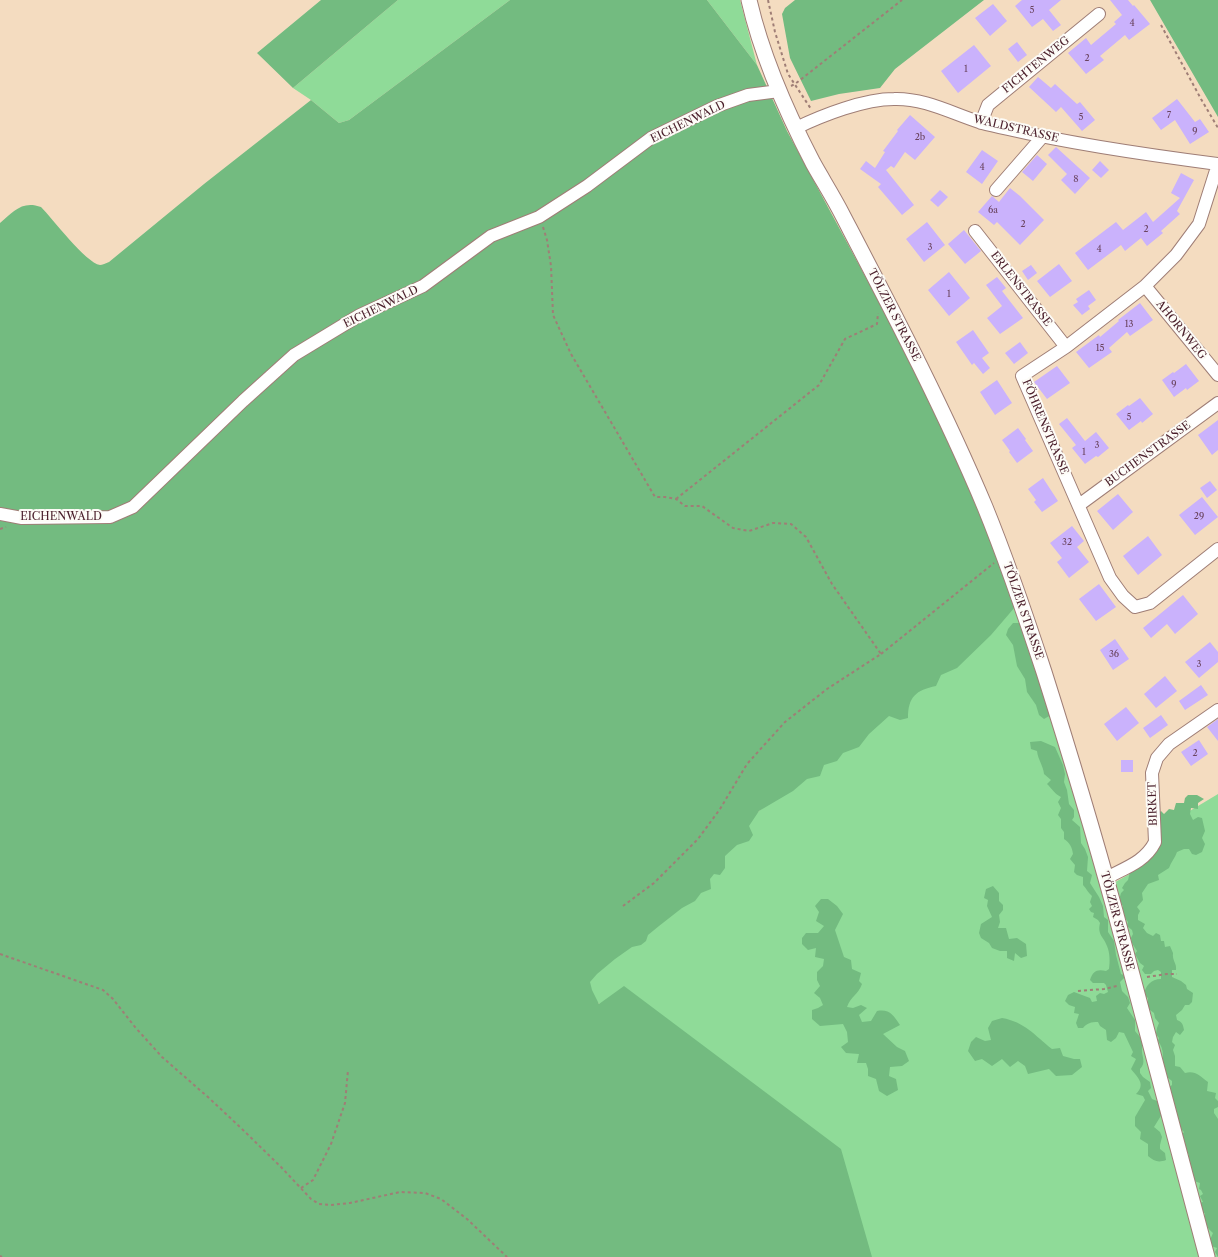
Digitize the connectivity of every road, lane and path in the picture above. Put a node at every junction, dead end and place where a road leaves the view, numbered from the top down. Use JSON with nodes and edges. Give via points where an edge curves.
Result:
{"nodes":[{"id":1,"x":749,"y":0,"type":"edge"},
{"id":2,"x":768,"y":0,"type":"edge"},
{"id":3,"x":902,"y":0,"type":"edge"},
{"id":4,"x":1099,"y":14,"type":"dead end"},
{"id":5,"x":1161,"y":25,"type":"dead end"},
{"id":6,"x":802,"y":77,"type":"dead end"},
{"id":7,"x":779,"y":91,"type":"junction"},
{"id":8,"x":815,"y":119,"type":"junction"},
{"id":9,"x":981,"y":123,"type":"junction"},
{"id":10,"x":796,"y":128,"type":"junction"},
{"id":11,"x":1218,"y":128,"type":"edge"},
{"id":12,"x":1043,"y":136,"type":"junction"},
{"id":13,"x":1218,"y":164,"type":"edge"},
{"id":14,"x":996,"y":190,"type":"dead end"},
{"id":15,"x":539,"y":217,"type":"junction"},
{"id":16,"x":975,"y":231,"type":"dead end"},
{"id":17,"x":1145,"y":286,"type":"junction"},
{"id":18,"x":885,"y":298,"type":"junction"},
{"id":19,"x":1066,"y":347,"type":"junction"},
{"id":20,"x":1218,"y":375,"type":"edge"},
{"id":21,"x":1218,"y":403,"type":"edge"},
{"id":22,"x":676,"y":499,"type":"junction"},
{"id":23,"x":1079,"y":505,"type":"junction"},
{"id":24,"x":0,"y":514,"type":"edge"},
{"id":25,"x":1218,"y":549,"type":"edge"},
{"id":26,"x":1003,"y":555,"type":"junction"},
{"id":27,"x":881,"y":654,"type":"junction"},
{"id":28,"x":1218,"y":710,"type":"edge"},
{"id":29,"x":1106,"y":878,"type":"junction"},
{"id":30,"x":623,"y":906,"type":"dead end"},
{"id":31,"x":0,"y":954,"type":"edge"},
{"id":32,"x":1178,"y":974,"type":"dead end"},
{"id":33,"x":1146,"y":978,"type":"dead end"},
{"id":34,"x":1117,"y":986,"type":"dead end"},
{"id":35,"x":1078,"y":991,"type":"dead end"},
{"id":36,"x":348,"y":1070,"type":"dead end"},
{"id":37,"x":301,"y":1188,"type":"junction"},
{"id":38,"x":507,"y":1257,"type":"edge"},
{"id":39,"x":1207,"y":1257,"type":"edge"}],
"edges":[{"from":1,"to":7,"type":"main road","name":"TÖLZER STRASSE"},
{"from":2,"to":8,"type":"path","via":[[788,74]]},
{"from":3,"to":6,"type":"path"},
{"from":4,"to":9,"type":"street","name":"FICHTENWEG","via":[[988,105]]},
{"from":5,"to":11,"type":"path"},
{"from":7,"to":10,"type":"main road","name":"TÖLZER STRASSE"},
{"from":7,"to":15,"type":"street","name":"EICHENWALD","via":[[748,95],[717,106],[652,138],[587,186]]},
{"from":8,"to":9,"type":"street","name":"WALDSTRASSE","via":[[878,100],[895,99],[928,104]]},
{"from":8,"to":10,"type":"street","name":"WALDSTRASSE"},
{"from":9,"to":12,"type":"street","name":"WALDSTRASSE"},
{"from":10,"to":18,"type":"main road","name":"TÖLZER STRASSE"},
{"from":12,"to":13,"type":"street","name":"WALDSTRASSE","via":[[1139,154]]},
{"from":12,"to":14,"type":"street"},
{"from":13,"to":17,"type":"street","name":"FÖHRENSTRASSE","via":[[1200,224],[1176,255]]},
{"from":15,"to":22,"type":"path","via":[[547,240],[551,266],[553,315],[571,354],[655,497]]},
{"from":15,"to":24,"type":"street","name":"EICHENWALD","via":[[491,236],[423,286],[360,315],[294,355],[133,507],[110,517],[22,518]]},
{"from":16,"to":19,"type":"street","name":"ERLENSTRASSE"},
{"from":17,"to":19,"type":"street","name":"FÖHRENSTRASSE"},
{"from":17,"to":20,"type":"street","name":"AHORNWEG"},
{"from":18,"to":22,"type":"path","via":[[878,304],[877,324],[845,339],[819,385]]},
{"from":18,"to":26,"type":"main road","name":"TÖLZER STRASSE","via":[[946,420],[986,509]]},
{"from":19,"to":23,"type":"street","name":"FÖHRENSTRASSE","via":[[1022,376]]},
{"from":21,"to":23,"type":"street","name":"BUCHENSTRASSE"},
{"from":22,"to":27,"type":"path","via":[[686,506],[702,506],[733,528],[749,531],[774,523],[791,524],[806,537],[832,584]]},
{"from":23,"to":25,"type":"street","name":"FÖHRENSTRASSE","via":[[1110,578],[1135,607],[1150,603]]},
{"from":26,"to":27,"type":"path"},
{"from":26,"to":29,"type":"main road","name":"TÖLZER STRASSE","via":[[1073,764]]},
{"from":27,"to":30,"type":"path","via":[[827,689],[784,722],[747,764],[720,809],[698,839],[654,883]]},
{"from":28,"to":29,"type":"street","name":"BIRKET","via":[[1169,744],[1157,758],[1152,773],[1155,842],[1150,852],[1140,860]]},
{"from":29,"to":39,"type":"main road","name":"TÖLZER STRASSE"},
{"from":31,"to":37,"type":"path","via":[[103,990],[162,1058],[219,1108]]},
{"from":32,"to":33,"type":"path"},
{"from":34,"to":35,"type":"path"},
{"from":36,"to":37,"type":"path","via":[[345,1103],[331,1144],[313,1180]]},
{"from":37,"to":38,"type":"path","via":[[319,1204],[331,1205],[400,1192],[425,1193],[441,1199]]}]}
